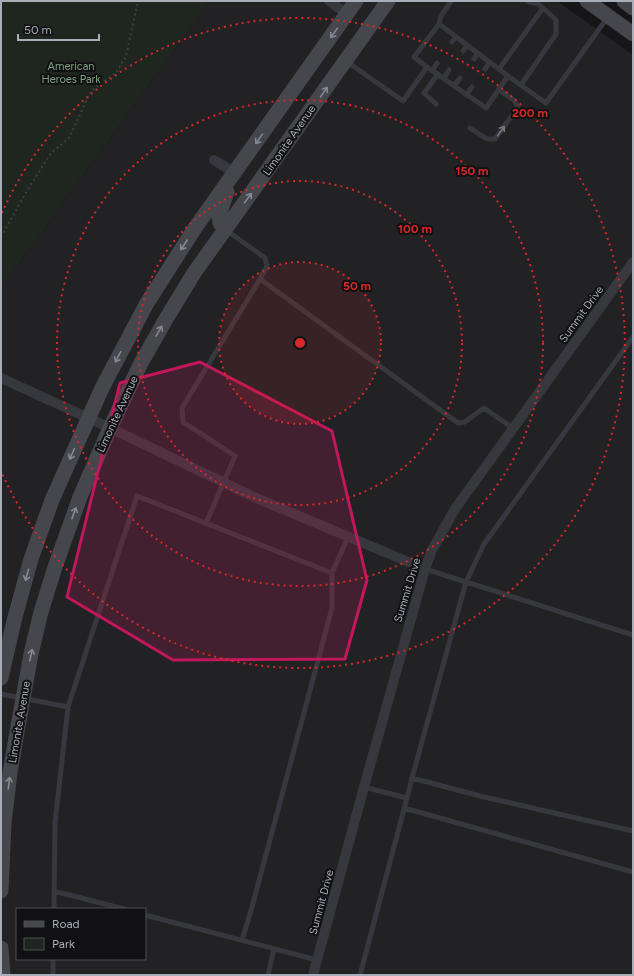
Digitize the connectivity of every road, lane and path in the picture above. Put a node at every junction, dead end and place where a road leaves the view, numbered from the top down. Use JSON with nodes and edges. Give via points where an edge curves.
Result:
{"nodes":[{"id":1,"x":138,"y":1,"type":"edge"},
{"id":2,"x":329,"y":1,"type":"edge"},
{"id":3,"x":356,"y":1,"type":"edge"},
{"id":4,"x":388,"y":1,"type":"edge"},
{"id":5,"x":451,"y":1,"type":"edge"},
{"id":6,"x":528,"y":1,"type":"edge"},
{"id":7,"x":587,"y":1,"type":"edge"},
{"id":8,"x":624,"y":1,"type":"edge"},
{"id":9,"x":543,"y":8,"type":"junction"},
{"id":10,"x":633,"y":8,"type":"edge"},
{"id":11,"x":347,"y":14,"type":"junction"},
{"id":12,"x":608,"y":16,"type":"junction"},
{"id":13,"x":439,"y":24,"type":"junction"},
{"id":14,"x":633,"y":34,"type":"edge"},
{"id":15,"x":456,"y":37,"type":"junction"},
{"id":16,"x":452,"y":42,"type":"dead end"},
{"id":17,"x":467,"y":45,"type":"junction"},
{"id":18,"x":463,"y":51,"type":"dead end"},
{"id":19,"x":478,"y":53,"type":"junction"},
{"id":20,"x":474,"y":59,"type":"dead end"},
{"id":21,"x":345,"y":61,"type":"junction"},
{"id":22,"x":490,"y":62,"type":"junction"},
{"id":23,"x":437,"y":63,"type":"dead end"},
{"id":24,"x":429,"y":69,"type":"junction"},
{"id":25,"x":485,"y":69,"type":"dead end"},
{"id":26,"x":499,"y":69,"type":"junction"},
{"id":27,"x":449,"y":70,"type":"dead end"},
{"id":28,"x":438,"y":74,"type":"junction"},
{"id":29,"x":508,"y":76,"type":"junction"},
{"id":30,"x":444,"y":78,"type":"junction"},
{"id":31,"x":460,"y":78,"type":"dead end"},
{"id":32,"x":521,"y":85,"type":"junction"},
{"id":33,"x":454,"y":86,"type":"junction"},
{"id":34,"x":472,"y":87,"type":"dead end"},
{"id":35,"x":499,"y":90,"type":"junction"},
{"id":36,"x":466,"y":95,"type":"junction"},
{"id":37,"x":436,"y":104,"type":"dead end"},
{"id":38,"x":470,"y":128,"type":"dead end"},
{"id":39,"x":214,"y":160,"type":"dead end"},
{"id":40,"x":235,"y":172,"type":"junction"},
{"id":41,"x":225,"y":229,"type":"junction"},
{"id":42,"x":1,"y":237,"type":"edge"},
{"id":43,"x":631,"y":267,"type":"edge"},
{"id":44,"x":260,"y":279,"type":"junction"},
{"id":45,"x":633,"y":337,"type":"edge"},
{"id":46,"x":1,"y":378,"type":"edge"},
{"id":47,"x":88,"y":418,"type":"junction"},
{"id":48,"x":110,"y":428,"type":"junction"},
{"id":49,"x":513,"y":428,"type":"junction"},
{"id":50,"x":223,"y":482,"type":"junction"},
{"id":51,"x":206,"y":523,"type":"junction"},
{"id":52,"x":348,"y":537,"type":"junction"},
{"id":53,"x":425,"y":569,"type":"junction"},
{"id":54,"x":332,"y":573,"type":"junction"},
{"id":55,"x":466,"y":582,"type":"junction"},
{"id":56,"x":633,"y":635,"type":"edge"},
{"id":57,"x":1,"y":678,"type":"edge"},
{"id":58,"x":1,"y":694,"type":"edge"},
{"id":59,"x":23,"y":698,"type":"junction"},
{"id":60,"x":68,"y":707,"type":"junction"},
{"id":61,"x":412,"y":778,"type":"junction"},
{"id":62,"x":364,"y":787,"type":"junction"},
{"id":63,"x":407,"y":798,"type":"junction"},
{"id":64,"x":404,"y":808,"type":"junction"},
{"id":65,"x":633,"y":831,"type":"edge"},
{"id":66,"x":633,"y":872,"type":"edge"},
{"id":67,"x":1,"y":891,"type":"edge"},
{"id":68,"x":54,"y":891,"type":"junction"},
{"id":69,"x":54,"y":908,"type":"edge"},
{"id":70,"x":120,"y":908,"type":"edge"},
{"id":71,"x":146,"y":915,"type":"edge"},
{"id":72,"x":242,"y":940,"type":"junction"},
{"id":73,"x":1,"y":948,"type":"edge"},
{"id":74,"x":274,"y":949,"type":"junction"},
{"id":75,"x":53,"y":960,"type":"edge"},
{"id":76,"x":317,"y":960,"type":"junction"},
{"id":77,"x":3,"y":975,"type":"edge"},
{"id":78,"x":53,"y":975,"type":"edge"},
{"id":79,"x":268,"y":975,"type":"edge"},
{"id":80,"x":313,"y":975,"type":"edge"},
{"id":81,"x":360,"y":975,"type":"edge"}],
"edges":[{"from":1,"to":42,"type":"path","via":[[126,56],[116,73],[91,91],[69,138],[51,153]]},
{"from":2,"to":11,"type":"street"},
{"from":3,"to":11,"type":"main road"},
{"from":4,"to":21,"type":"main road","name":"Limonite Avenue"},
{"from":5,"to":13,"type":"lane"},
{"from":6,"to":9,"type":"lane"},
{"from":7,"to":12,"type":"main road"},
{"from":8,"to":10,"type":"main road"},
{"from":9,"to":26,"type":"lane"},
{"from":9,"to":32,"type":"lane","via":[[556,20],[556,34]]},
{"from":11,"to":40,"type":"main road","one_way":true},
{"from":12,"to":14,"type":"main road"},
{"from":12,"to":32,"type":"lane","via":[[546,103]]},
{"from":13,"to":15,"type":"lane"},
{"from":13,"to":24,"type":"lane","via":[[414,57]]},
{"from":15,"to":16,"type":"lane"},
{"from":15,"to":17,"type":"lane"},
{"from":17,"to":18,"type":"lane"},
{"from":17,"to":19,"type":"lane"},
{"from":19,"to":20,"type":"lane"},
{"from":19,"to":22,"type":"lane"},
{"from":21,"to":24,"type":"lane","via":[[403,101]]},
{"from":41,"to":21,"type":"main road","name":"Limonite Avenue","one_way":true},
{"from":22,"to":25,"type":"lane"},
{"from":22,"to":26,"type":"lane"},
{"from":23,"to":24,"type":"lane"},
{"from":24,"to":28,"type":"lane"},
{"from":26,"to":29,"type":"lane"},
{"from":27,"to":30,"type":"lane"},
{"from":28,"to":30,"type":"lane"},
{"from":28,"to":37,"type":"lane","via":[[424,93]]},
{"from":29,"to":32,"type":"lane"},
{"from":29,"to":35,"type":"lane"},
{"from":30,"to":33,"type":"lane"},
{"from":31,"to":33,"type":"lane"},
{"from":33,"to":36,"type":"lane"},
{"from":34,"to":36,"type":"lane"},
{"from":35,"to":36,"type":"lane","via":[[486,108]]},
{"from":38,"to":35,"type":"lane","one_way":true,"via":[[487,139],[495,139],[518,107],[514,100]]},
{"from":39,"to":40,"type":"street"},
{"from":40,"to":41,"type":"main road","via":[[219,215],[220,223]]},
{"from":40,"to":47,"type":"main road","one_way":true,"via":[[147,303]]},
{"from":41,"to":44,"type":"lane","via":[[265,258],[266,266]]},
{"from":48,"to":41,"type":"main road","name":"Limonite Avenue","one_way":true,"via":[[141,363],[166,319]]},
{"from":43,"to":49,"type":"street","name":"Summit Drive"},
{"from":44,"to":49,"type":"lane","via":[[458,423],[465,422],[484,408]]},
{"from":44,"to":50,"type":"lane","via":[[182,408],[183,422],[235,456]]},
{"from":45,"to":55,"type":"lane","via":[[484,544]]},
{"from":46,"to":47,"type":"street"},
{"from":47,"to":48,"type":"street"},
{"from":47,"to":57,"type":"main road","one_way":true,"via":[[52,500],[31,560]]},
{"from":48,"to":50,"type":"street"},
{"from":59,"to":48,"type":"main road","name":"Limonite Avenue","one_way":true,"via":[[41,612],[55,567],[80,497]]},
{"from":49,"to":53,"type":"street","name":"Summit Drive","via":[[455,509],[432,550]]},
{"from":50,"to":51,"type":"lane"},
{"from":50,"to":52,"type":"street"},
{"from":51,"to":54,"type":"lane"},
{"from":51,"to":60,"type":"lane","via":[[137,496]]},
{"from":52,"to":53,"type":"street"},
{"from":52,"to":54,"type":"lane"},
{"from":53,"to":55,"type":"lane"},
{"from":53,"to":62,"type":"street","name":"Summit Drive"},
{"from":54,"to":72,"type":"lane","via":[[332,608]]},
{"from":55,"to":56,"type":"lane"},
{"from":55,"to":61,"type":"lane"},
{"from":58,"to":59,"type":"lane"},
{"from":59,"to":60,"type":"lane"},
{"from":67,"to":59,"type":"main road","name":"Limonite Avenue","one_way":true,"via":[[4,823]]},
{"from":60,"to":68,"type":"lane","via":[[55,823]]},
{"from":61,"to":63,"type":"lane"},
{"from":61,"to":65,"type":"lane"},
{"from":62,"to":63,"type":"lane"},
{"from":62,"to":76,"type":"street","name":"Summit Drive"},
{"from":63,"to":64,"type":"lane"},
{"from":64,"to":66,"type":"lane"},
{"from":64,"to":81,"type":"lane"},
{"from":68,"to":69,"type":"lane"},
{"from":68,"to":70,"type":"lane"},
{"from":71,"to":72,"type":"lane"},
{"from":72,"to":74,"type":"lane"},
{"from":73,"to":77,"type":"main road"},
{"from":74,"to":76,"type":"lane"},
{"from":74,"to":79,"type":"lane"},
{"from":75,"to":78,"type":"lane"},
{"from":76,"to":80,"type":"street","name":"Summit Drive"}]}
